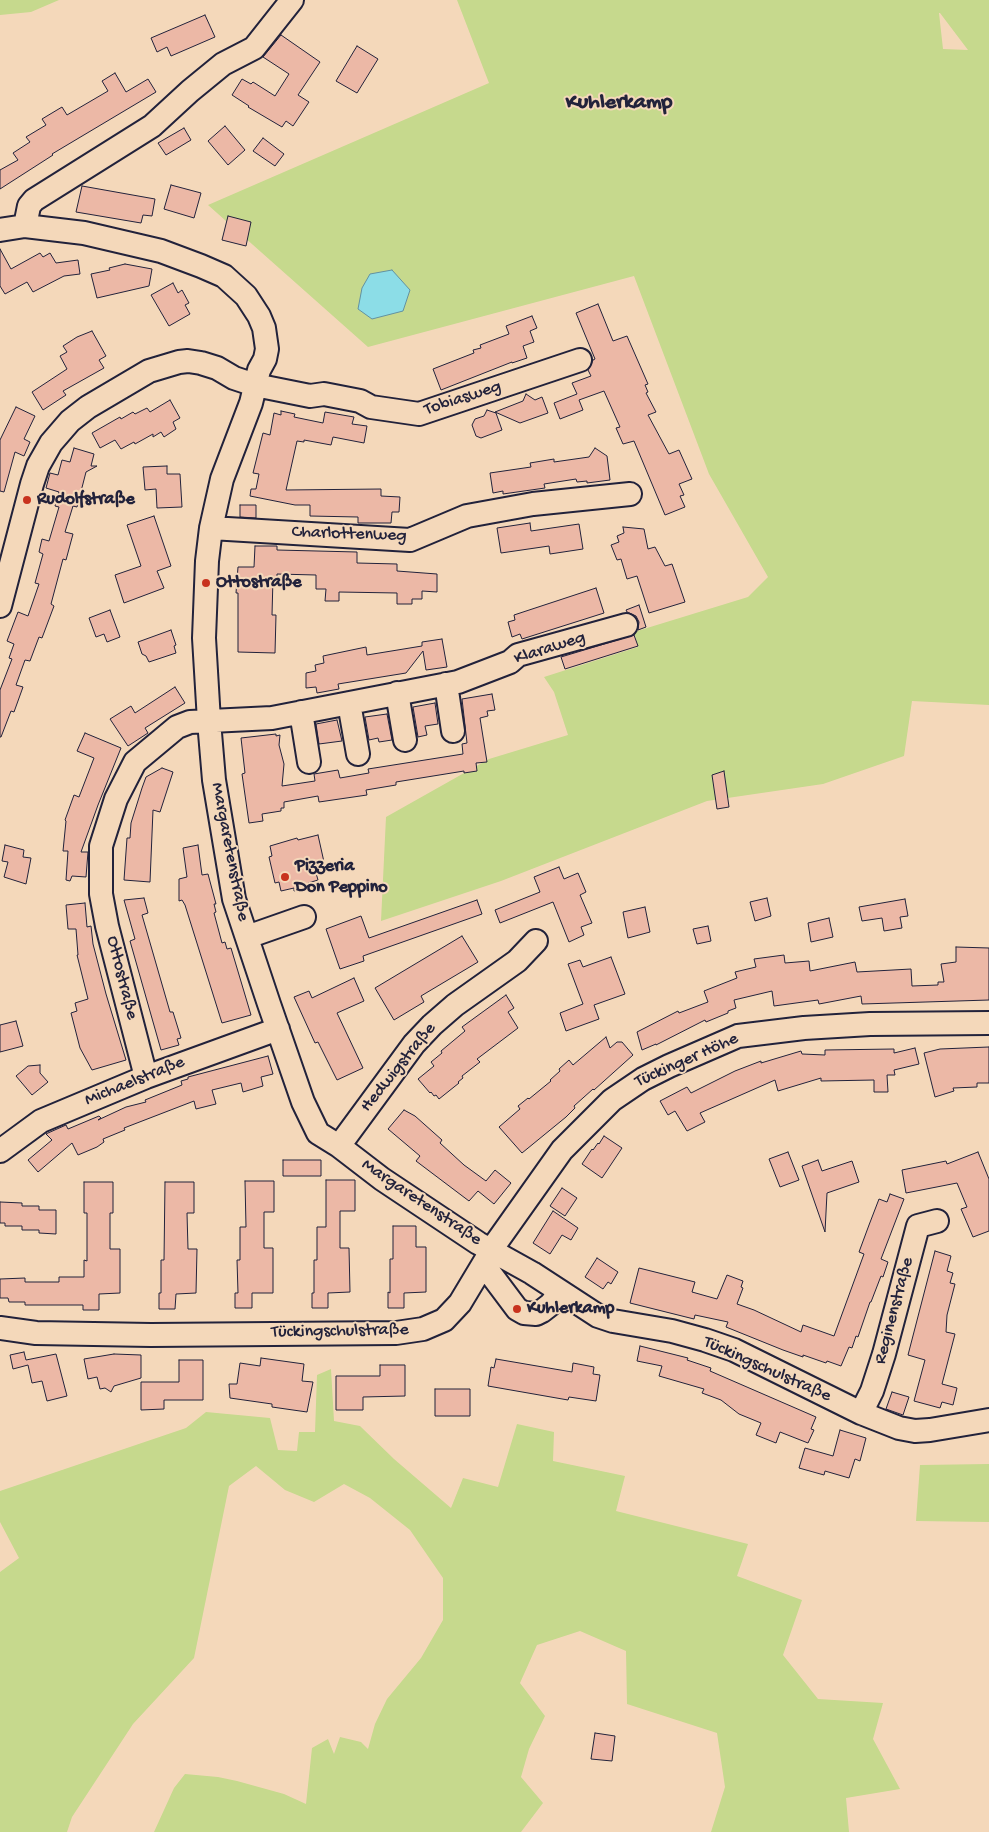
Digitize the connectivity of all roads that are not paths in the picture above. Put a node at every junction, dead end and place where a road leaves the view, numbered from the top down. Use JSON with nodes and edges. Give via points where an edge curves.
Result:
{"nodes":[{"id":1,"x":292,"y":0,"type":"edge"},
{"id":2,"x":25,"y":226,"type":"junction"},
{"id":3,"x":0,"y":230,"type":"edge"},
{"id":4,"x":580,"y":360,"type":"dead end"},
{"id":5,"x":255,"y":385,"type":"junction"},
{"id":6,"x":630,"y":494,"type":"dead end"},
{"id":7,"x":211,"y":528,"type":"junction"},
{"id":8,"x":3,"y":577,"type":"edge"},
{"id":9,"x":0,"y":606,"type":"edge"},
{"id":10,"x":626,"y":625,"type":"dead end"},
{"id":11,"x":446,"y":684,"type":"junction"},
{"id":12,"x":397,"y":693,"type":"junction"},
{"id":13,"x":349,"y":703,"type":"junction"},
{"id":14,"x":301,"y":712,"type":"junction"},
{"id":15,"x":209,"y":722,"type":"junction"},
{"id":16,"x":453,"y":731,"type":"dead end"},
{"id":17,"x":405,"y":740,"type":"dead end"},
{"id":18,"x":358,"y":754,"type":"dead end"},
{"id":19,"x":309,"y":762,"type":"dead end"},
{"id":20,"x":304,"y":917,"type":"dead end"},
{"id":21,"x":247,"y":937,"type":"junction"},
{"id":22,"x":536,"y":941,"type":"dead end"},
{"id":23,"x":989,"y":1023,"type":"edge"},
{"id":24,"x":278,"y":1029,"type":"junction"},
{"id":25,"x":146,"y":1076,"type":"junction"},
{"id":26,"x":339,"y":1146,"type":"junction"},
{"id":27,"x":0,"y":1152,"type":"edge"},
{"id":28,"x":937,"y":1221,"type":"dead end"},
{"id":29,"x":488,"y":1258,"type":"junction"},
{"id":30,"x":559,"y":1292,"type":"junction"},
{"id":31,"x":0,"y":1328,"type":"edge"},
{"id":32,"x":861,"y":1413,"type":"junction"},
{"id":33,"x":989,"y":1420,"type":"edge"}],
"edges":[{"from":1,"to":2,"type":"street","via":[[254,48],[223,64],[152,126],[34,200]]},
{"from":2,"to":3,"type":"street"},
{"from":2,"to":5,"type":"street","via":[[128,242],[161,251],[224,276],[254,306],[264,328],[267,349]]},
{"from":4,"to":5,"type":"street","name":"Tobiasweg","via":[[419,414],[371,407],[360,401],[324,394],[310,396]]},
{"from":5,"to":7,"type":"street","name":"Margaretenstraße","via":[[252,403],[222,479]]},
{"from":5,"to":8,"type":"street","via":[[201,363],[178,362],[149,371],[88,407],[50,443],[38,466]]},
{"from":6,"to":7,"type":"street","name":"Charlottenweg","via":[[533,504],[467,516],[410,540]]},
{"from":7,"to":15,"type":"street","name":"Margaretenstraße","via":[[204,638]]},
{"from":8,"to":9,"type":"street"},
{"from":10,"to":11,"type":"street","name":"Klaraweg","via":[[518,655],[510,662]]},
{"from":11,"to":12,"type":"street","name":"Klaraweg"},
{"from":11,"to":16,"type":"street"},
{"from":12,"to":13,"type":"street","name":"Klaraweg"},
{"from":12,"to":17,"type":"street"},
{"from":13,"to":14,"type":"street","name":"Klaraweg"},
{"from":13,"to":18,"type":"street"},
{"from":14,"to":15,"type":"street","name":"Klaraweg","via":[[272,718]]},
{"from":14,"to":19,"type":"street"},
{"from":15,"to":21,"type":"street","name":"Margaretenstraße","via":[[214,780],[234,899]]},
{"from":15,"to":25,"type":"street","name":"Ottostraße","via":[[190,722],[177,727],[135,762],[116,799],[101,846],[101,894]]},
{"from":20,"to":21,"type":"street"},
{"from":21,"to":24,"type":"street","name":"Margaretenstraße"},
{"from":22,"to":26,"type":"street","name":"Hedwigstraße","via":[[517,961],[432,1025],[414,1044]]},
{"from":23,"to":29,"type":"street","name":"Tückinger Höhe","via":[[870,1024],[738,1036],[669,1066],[612,1100],[567,1145],[526,1199]]},
{"from":24,"to":25,"type":"street","name":"Michaelstraße"},
{"from":24,"to":26,"type":"street","name":"Margaretenstraße","via":[[303,1102],[318,1132]]},
{"from":25,"to":27,"type":"street","name":"Michaelstraße","via":[[41,1121]]},
{"from":26,"to":29,"type":"street","name":"Margaretenstraße"},
{"from":28,"to":32,"type":"street","name":"Reginenstraße","via":[[918,1226],[884,1354]]},
{"from":29,"to":30,"type":"street","name":"Tückingschulstraße","via":[[532,1273]]},
{"from":29,"to":30,"type":"street","via":[[517,1309],[524,1313],[542,1312]]},
{"from":29,"to":31,"type":"street","name":"Tückingschulstraße","via":[[452,1313],[435,1325],[410,1332],[152,1336],[36,1333]]},
{"from":30,"to":32,"type":"street","name":"Tückingschulstraße","via":[[598,1316],[613,1321],[672,1331],[734,1350]]},
{"from":32,"to":33,"type":"street","name":"Tückingschulstraße","via":[[899,1428],[915,1430]]}]}
